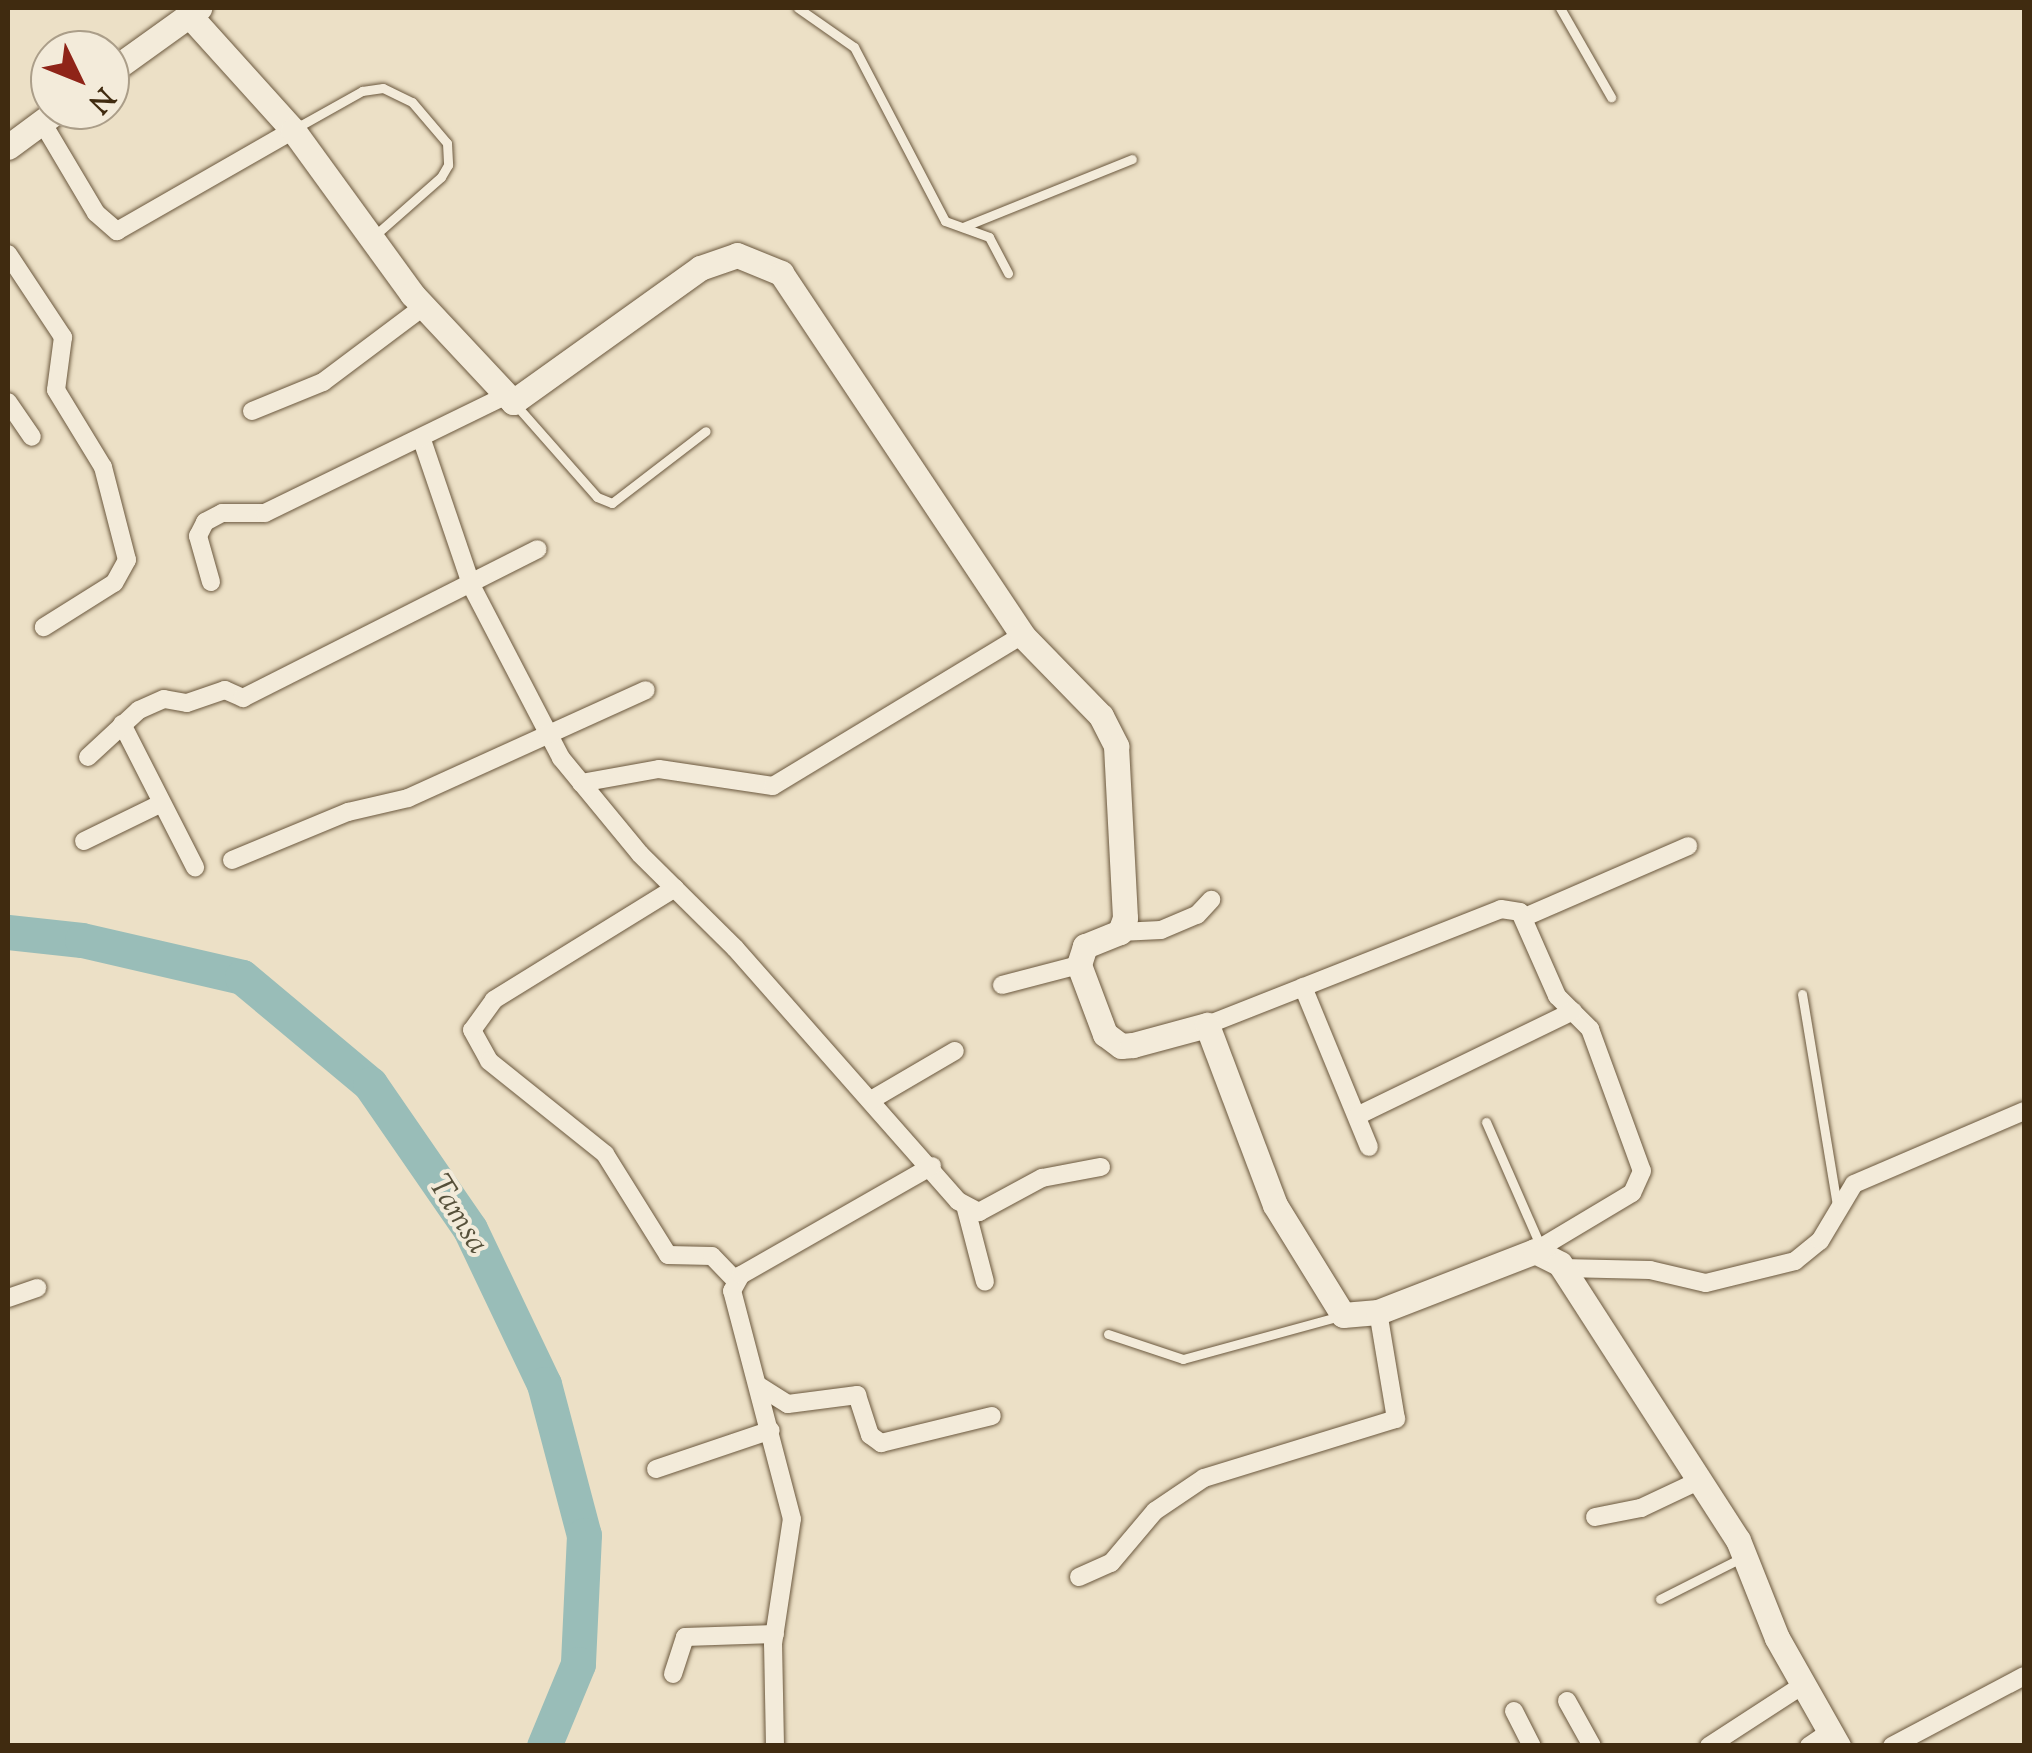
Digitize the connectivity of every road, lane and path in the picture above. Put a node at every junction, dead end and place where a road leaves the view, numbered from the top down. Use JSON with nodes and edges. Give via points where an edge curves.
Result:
{"nodes":[{"id":1,"x":798,"y":8,"type":"edge"},
{"id":2,"x":1560,"y":8,"type":"edge"},
{"id":3,"x":194,"y":11,"type":"edge"},
{"id":4,"x":130,"y":57,"type":"edge"},
{"id":5,"x":1611,"y":97,"type":"dead end"},
{"id":6,"x":31,"y":130,"type":"edge"},
{"id":7,"x":57,"y":130,"type":"edge"},
{"id":8,"x":293,"y":130,"type":"junction"},
{"id":9,"x":8,"y":147,"type":"edge"},
{"id":10,"x":1132,"y":159,"type":"dead end"},
{"id":11,"x":959,"y":228,"type":"junction"},
{"id":12,"x":372,"y":238,"type":"junction"},
{"id":13,"x":8,"y":254,"type":"edge"},
{"id":14,"x":1008,"y":273,"type":"dead end"},
{"id":15,"x":423,"y":307,"type":"junction"},
{"id":16,"x":509,"y":399,"type":"junction"},
{"id":17,"x":8,"y":402,"type":"edge"},
{"id":18,"x":252,"y":411,"type":"dead end"},
{"id":19,"x":706,"y":432,"type":"dead end"},
{"id":20,"x":32,"y":437,"type":"dead end"},
{"id":21,"x":422,"y":440,"type":"junction"},
{"id":22,"x":538,"y":548,"type":"dead end"},
{"id":23,"x":211,"y":582,"type":"dead end"},
{"id":24,"x":472,"y":587,"type":"junction"},
{"id":25,"x":44,"y":626,"type":"dead end"},
{"id":26,"x":1022,"y":635,"type":"junction"},
{"id":27,"x":646,"y":690,"type":"dead end"},
{"id":28,"x":122,"y":724,"type":"junction"},
{"id":29,"x":545,"y":731,"type":"junction"},
{"id":30,"x":88,"y":758,"type":"dead end"},
{"id":31,"x":581,"y":783,"type":"junction"},
{"id":32,"x":160,"y":804,"type":"junction"},
{"id":33,"x":84,"y":841,"type":"dead end"},
{"id":34,"x":1688,"y":846,"type":"dead end"},
{"id":35,"x":232,"y":860,"type":"dead end"},
{"id":36,"x":194,"y":867,"type":"dead end"},
{"id":37,"x":674,"y":888,"type":"junction"},
{"id":38,"x":1211,"y":900,"type":"dead end"},
{"id":39,"x":1525,"y":917,"type":"junction"},
{"id":40,"x":1120,"y":932,"type":"junction"},
{"id":41,"x":1079,"y":965,"type":"junction"},
{"id":42,"x":1002,"y":984,"type":"dead end"},
{"id":43,"x":1304,"y":987,"type":"junction"},
{"id":44,"x":1802,"y":994,"type":"dead end"},
{"id":45,"x":1574,"y":1011,"type":"junction"},
{"id":46,"x":1207,"y":1025,"type":"junction"},
{"id":47,"x":955,"y":1051,"type":"dead end"},
{"id":48,"x":871,"y":1100,"type":"junction"},
{"id":49,"x":2024,"y":1111,"type":"edge"},
{"id":50,"x":1357,"y":1116,"type":"junction"},
{"id":51,"x":1486,"y":1122,"type":"dead end"},
{"id":52,"x":1369,"y":1147,"type":"dead end"},
{"id":53,"x":932,"y":1166,"type":"junction"},
{"id":54,"x":1101,"y":1166,"type":"dead end"},
{"id":55,"x":1837,"y":1206,"type":"junction"},
{"id":56,"x":966,"y":1209,"type":"junction"},
{"id":57,"x":1538,"y":1249,"type":"junction"},
{"id":58,"x":1563,"y":1268,"type":"junction"},
{"id":59,"x":736,"y":1281,"type":"junction"},
{"id":60,"x":985,"y":1282,"type":"dead end"},
{"id":61,"x":37,"y":1288,"type":"dead end"},
{"id":62,"x":8,"y":1298,"type":"edge"},
{"id":63,"x":1378,"y":1312,"type":"junction"},
{"id":64,"x":1342,"y":1315,"type":"junction"},
{"id":65,"x":1108,"y":1334,"type":"dead end"},
{"id":66,"x":759,"y":1386,"type":"junction"},
{"id":67,"x":992,"y":1416,"type":"dead end"},
{"id":68,"x":771,"y":1430,"type":"junction"},
{"id":69,"x":656,"y":1469,"type":"dead end"},
{"id":70,"x":1698,"y":1481,"type":"junction"},
{"id":71,"x":1595,"y":1517,"type":"dead end"},
{"id":72,"x":1746,"y":1556,"type":"junction"},
{"id":73,"x":1080,"y":1577,"type":"dead end"},
{"id":74,"x":1660,"y":1600,"type":"dead end"},
{"id":75,"x":775,"y":1634,"type":"junction"},
{"id":76,"x":674,"y":1674,"type":"dead end"},
{"id":77,"x":2024,"y":1676,"type":"edge"},
{"id":78,"x":1803,"y":1685,"type":"junction"},
{"id":79,"x":1567,"y":1702,"type":"dead end"},
{"id":80,"x":1514,"y":1711,"type":"dead end"},
{"id":81,"x":1826,"y":1741,"type":"edge"},
{"id":82,"x":775,"y":1746,"type":"edge"},
{"id":83,"x":1532,"y":1746,"type":"edge"},
{"id":84,"x":1592,"y":1746,"type":"edge"},
{"id":85,"x":1708,"y":1746,"type":"edge"},
{"id":86,"x":1892,"y":1746,"type":"edge"}],
"edges":[{"from":1,"to":11,"type":"lane","via":[[854,47],[937,208]]},
{"from":2,"to":5,"type":"lane"},
{"from":3,"to":4,"type":"street"},
{"from":3,"to":8,"type":"street"},
{"from":6,"to":9,"type":"street"},
{"from":7,"to":8,"type":"street","via":[[96,214],[118,231]]},
{"from":8,"to":12,"type":"street"},
{"from":8,"to":12,"type":"lane","via":[[362,91],[383,88],[412,102],[447,143],[441,177]]},
{"from":10,"to":11,"type":"lane"},
{"from":11,"to":14,"type":"lane","via":[[989,237]]},
{"from":12,"to":15,"type":"street"},
{"from":13,"to":25,"type":"street","via":[[63,336],[56,390],[103,467],[127,560],[114,583]]},
{"from":15,"to":16,"type":"street"},
{"from":15,"to":18,"type":"street","via":[[323,382]]},
{"from":16,"to":19,"type":"lane","via":[[597,496],[612,503]]},
{"from":16,"to":21,"type":"street"},
{"from":16,"to":26,"type":"street","via":[[700,268],[736,255],[766,262],[792,288]]},
{"from":17,"to":20,"type":"street"},
{"from":21,"to":23,"type":"street","via":[[266,513],[222,513],[205,522],[198,536]]},
{"from":21,"to":24,"type":"street"},
{"from":22,"to":24,"type":"street"},
{"from":24,"to":28,"type":"street","via":[[243,698],[225,690],[187,703],[164,699]]},
{"from":24,"to":29,"type":"street"},
{"from":26,"to":31,"type":"street","via":[[774,786],[658,768]]},
{"from":26,"to":40,"type":"street","via":[[1101,716],[1116,746],[1126,906]]},
{"from":27,"to":29,"type":"street"},
{"from":28,"to":30,"type":"street"},
{"from":28,"to":32,"type":"street"},
{"from":29,"to":31,"type":"street"},
{"from":29,"to":35,"type":"street","via":[[408,798],[348,812]]},
{"from":31,"to":37,"type":"street"},
{"from":32,"to":33,"type":"street"},
{"from":32,"to":36,"type":"street"},
{"from":34,"to":39,"type":"street"},
{"from":37,"to":48,"type":"street"},
{"from":37,"to":59,"type":"street","via":[[494,1000],[472,1030],[488,1060],[605,1154],[668,1255],[712,1256]]},
{"from":38,"to":40,"type":"street","via":[[1197,915],[1161,930]]},
{"from":39,"to":43,"type":"street","via":[[1500,909]]},
{"from":39,"to":45,"type":"street","via":[[1552,988]]},
{"from":40,"to":41,"type":"street","via":[[1092,940]]},
{"from":41,"to":42,"type":"street"},
{"from":41,"to":46,"type":"street","via":[[1105,1034],[1122,1046]]},
{"from":43,"to":46,"type":"street"},
{"from":43,"to":50,"type":"street"},
{"from":44,"to":55,"type":"lane"},
{"from":45,"to":50,"type":"street"},
{"from":45,"to":57,"type":"street","via":[[1590,1029],[1642,1179],[1624,1199]]},
{"from":46,"to":64,"type":"street","via":[[1275,1206]]},
{"from":47,"to":48,"type":"street"},
{"from":48,"to":53,"type":"street"},
{"from":49,"to":55,"type":"street","via":[[1854,1184]]},
{"from":50,"to":52,"type":"street"},
{"from":51,"to":57,"type":"lane"},
{"from":53,"to":56,"type":"street"},
{"from":53,"to":59,"type":"street"},
{"from":54,"to":56,"type":"street","via":[[1042,1178],[978,1212]]},
{"from":55,"to":58,"type":"street","via":[[1807,1254],[1722,1282],[1650,1270]]},
{"from":56,"to":60,"type":"street"},
{"from":57,"to":58,"type":"street"},
{"from":57,"to":63,"type":"street"},
{"from":58,"to":70,"type":"street"},
{"from":59,"to":66,"type":"street","via":[[734,1300]]},
{"from":61,"to":62,"type":"street"},
{"from":63,"to":64,"type":"street"},
{"from":63,"to":73,"type":"street","via":[[1396,1419],[1204,1478],[1154,1511],[1111,1563]]},
{"from":64,"to":65,"type":"lane","via":[[1183,1359]]},
{"from":66,"to":67,"type":"street","via":[[788,1404],[857,1396],[870,1435],[881,1443]]},
{"from":66,"to":68,"type":"street"},
{"from":68,"to":69,"type":"street"},
{"from":68,"to":75,"type":"street","via":[[792,1527]]},
{"from":70,"to":71,"type":"street","via":[[1642,1508]]},
{"from":70,"to":72,"type":"street"},
{"from":72,"to":74,"type":"lane"},
{"from":72,"to":78,"type":"street"},
{"from":75,"to":76,"type":"street","via":[[685,1637]]},
{"from":75,"to":82,"type":"street"},
{"from":77,"to":86,"type":"street"},
{"from":78,"to":81,"type":"street"},
{"from":78,"to":85,"type":"street"},
{"from":79,"to":84,"type":"street"},
{"from":80,"to":83,"type":"street"}]}
